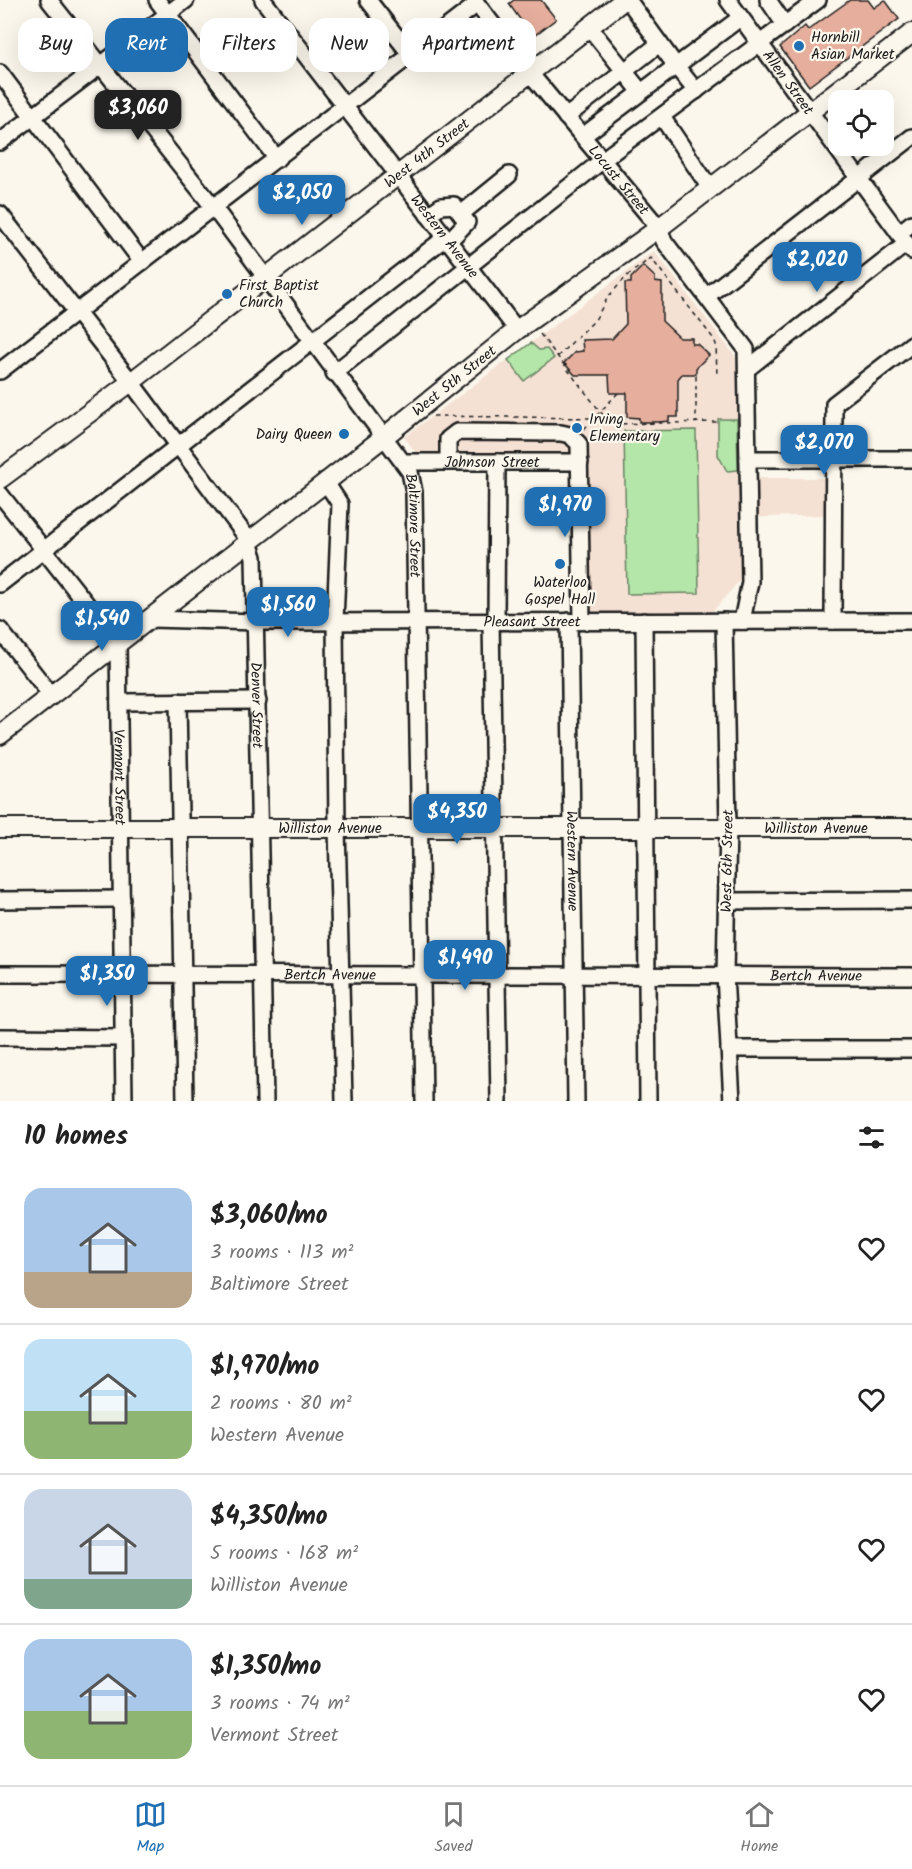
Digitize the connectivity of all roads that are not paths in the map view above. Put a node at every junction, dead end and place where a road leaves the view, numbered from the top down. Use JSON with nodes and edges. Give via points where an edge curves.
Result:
{"nodes":[{"id":1,"x":49,"y":0,"type":"edge"},
{"id":2,"x":157,"y":0,"type":"edge"},
{"id":3,"x":186,"y":0,"type":"edge"},
{"id":4,"x":263,"y":0,"type":"edge"},
{"id":5,"x":368,"y":0,"type":"edge"},
{"id":6,"x":626,"y":0,"type":"edge"},
{"id":7,"x":728,"y":0,"type":"edge"},
{"id":8,"x":818,"y":0,"type":"edge"},
{"id":9,"x":475,"y":2,"type":"edge"},
{"id":10,"x":773,"y":2,"type":"edge"},
{"id":11,"x":168,"y":14,"type":"junction"},
{"id":12,"x":455,"y":18,"type":"edge"},
{"id":13,"x":487,"y":18,"type":"edge"},
{"id":14,"x":740,"y":18,"type":"junction"},
{"id":15,"x":785,"y":25,"type":"junction"},
{"id":16,"x":589,"y":27,"type":"junction"},
{"id":17,"x":912,"y":33,"type":"edge"},
{"id":18,"x":401,"y":42,"type":"edge"},
{"id":19,"x":659,"y":44,"type":"junction"},
{"id":20,"x":758,"y":45,"type":"junction"},
{"id":21,"x":401,"y":61,"type":"edge"},
{"id":22,"x":98,"y":65,"type":"junction"},
{"id":23,"x":676,"y":66,"type":"junction"},
{"id":24,"x":536,"y":67,"type":"edge"},
{"id":25,"x":529,"y":72,"type":"joint"},
{"id":26,"x":624,"y":72,"type":"junction"},
{"id":27,"x":0,"y":73,"type":"edge"},
{"id":28,"x":696,"y":91,"type":"junction"},
{"id":29,"x":641,"y":92,"type":"junction"},
{"id":30,"x":344,"y":106,"type":"junction"},
{"id":31,"x":810,"y":112,"type":"junction"},
{"id":32,"x":33,"y":117,"type":"junction"},
{"id":33,"x":566,"y":117,"type":"junction"},
{"id":34,"x":662,"y":117,"type":"junction"},
{"id":35,"x":583,"y":136,"type":"junction"},
{"id":36,"x":912,"y":136,"type":"edge"},
{"id":37,"x":0,"y":142,"type":"edge"},
{"id":38,"x":278,"y":159,"type":"junction"},
{"id":39,"x":603,"y":160,"type":"junction"},
{"id":40,"x":398,"y":175,"type":"junction"},
{"id":41,"x":509,"y":175,"type":"dead end"},
{"id":42,"x":858,"y":178,"type":"junction"},
{"id":43,"x":710,"y":188,"type":"junction"},
{"id":44,"x":214,"y":208,"type":"junction"},
{"id":45,"x":0,"y":214,"type":"edge"},
{"id":46,"x":461,"y":214,"type":"junction"},
{"id":47,"x":428,"y":215,"type":"junction"},
{"id":48,"x":912,"y":223,"type":"edge"},
{"id":49,"x":659,"y":228,"type":"junction"},
{"id":50,"x":447,"y":240,"type":"junction"},
{"id":51,"x":906,"y":243,"type":"edge"},
{"id":52,"x":142,"y":262,"type":"junction"},
{"id":53,"x":467,"y":266,"type":"junction"},
{"id":54,"x":265,"y":278,"type":"junction"},
{"id":55,"x":707,"y":296,"type":"junction"},
{"id":56,"x":76,"y":312,"type":"junction"},
{"id":57,"x":517,"y":330,"type":"junction"},
{"id":58,"x":312,"y":342,"type":"junction"},
{"id":59,"x":912,"y":344,"type":"edge"},
{"id":60,"x":0,"y":351,"type":"edge"},
{"id":61,"x":5,"y":368,"type":"edge"},
{"id":62,"x":747,"y":369,"type":"junction"},
{"id":63,"x":334,"y":373,"type":"junction"},
{"id":64,"x":131,"y":382,"type":"junction"},
{"id":65,"x":384,"y":437,"type":"junction"},
{"id":66,"x":180,"y":447,"type":"junction"},
{"id":67,"x":748,"y":459,"type":"junction"},
{"id":68,"x":832,"y":459,"type":"junction"},
{"id":69,"x":912,"y":459,"type":"edge"},
{"id":70,"x":404,"y":462,"type":"junction"},
{"id":71,"x":448,"y":462,"type":"junction"},
{"id":72,"x":497,"y":462,"type":"junction"},
{"id":73,"x":580,"y":462,"type":"junction"},
{"id":74,"x":0,"y":479,"type":"edge"},
{"id":75,"x":325,"y":482,"type":"junction"},
{"id":76,"x":0,"y":494,"type":"edge"},
{"id":77,"x":248,"y":540,"type":"junction"},
{"id":78,"x":45,"y":551,"type":"junction"},
{"id":79,"x":0,"y":584,"type":"edge"},
{"id":80,"x":151,"y":619,"type":"junction"},
{"id":81,"x":416,"y":620,"type":"junction"},
{"id":82,"x":335,"y":621,"type":"junction"},
{"id":83,"x":494,"y":621,"type":"junction"},
{"id":84,"x":575,"y":621,"type":"junction"},
{"id":85,"x":644,"y":621,"type":"junction"},
{"id":86,"x":724,"y":621,"type":"junction"},
{"id":87,"x":742,"y":621,"type":"junction"},
{"id":88,"x":833,"y":621,"type":"junction"},
{"id":89,"x":912,"y":621,"type":"edge"},
{"id":90,"x":257,"y":622,"type":"junction"},
{"id":91,"x":0,"y":630,"type":"edge"},
{"id":92,"x":118,"y":644,"type":"junction"},
{"id":93,"x":51,"y":695,"type":"junction"},
{"id":94,"x":178,"y":701,"type":"junction"},
{"id":95,"x":258,"y":701,"type":"junction"},
{"id":96,"x":119,"y":702,"type":"junction"},
{"id":97,"x":0,"y":735,"type":"edge"},
{"id":98,"x":728,"y":826,"type":"junction"},
{"id":99,"x":337,"y":827,"type":"junction"},
{"id":100,"x":418,"y":827,"type":"junction"},
{"id":101,"x":496,"y":827,"type":"junction"},
{"id":102,"x":647,"y":827,"type":"junction"},
{"id":103,"x":0,"y":828,"type":"edge"},
{"id":104,"x":121,"y":828,"type":"junction"},
{"id":105,"x":180,"y":828,"type":"junction"},
{"id":106,"x":260,"y":828,"type":"junction"},
{"id":107,"x":572,"y":828,"type":"junction"},
{"id":108,"x":912,"y":828,"type":"edge"},
{"id":109,"x":122,"y":899,"type":"junction"},
{"id":110,"x":0,"y":900,"type":"edge"},
{"id":111,"x":912,"y":900,"type":"edge"},
{"id":112,"x":726,"y":901,"type":"junction"},
{"id":113,"x":0,"y":974,"type":"edge"},
{"id":114,"x":123,"y":974,"type":"junction"},
{"id":115,"x":182,"y":974,"type":"junction"},
{"id":116,"x":263,"y":974,"type":"junction"},
{"id":117,"x":340,"y":974,"type":"junction"},
{"id":118,"x":421,"y":974,"type":"junction"},
{"id":119,"x":574,"y":974,"type":"junction"},
{"id":120,"x":496,"y":975,"type":"junction"},
{"id":121,"x":647,"y":975,"type":"junction"},
{"id":122,"x":725,"y":975,"type":"junction"},
{"id":123,"x":912,"y":976,"type":"edge"},
{"id":124,"x":0,"y":1037,"type":"edge"},
{"id":125,"x":124,"y":1038,"type":"junction"},
{"id":126,"x":729,"y":1049,"type":"junction"},
{"id":127,"x":912,"y":1049,"type":"edge"},
{"id":128,"x":124,"y":1101,"type":"edge"},
{"id":129,"x":185,"y":1101,"type":"edge"},
{"id":130,"x":265,"y":1101,"type":"edge"},
{"id":131,"x":344,"y":1101,"type":"edge"},
{"id":132,"x":424,"y":1101,"type":"edge"},
{"id":133,"x":499,"y":1101,"type":"edge"},
{"id":134,"x":576,"y":1101,"type":"edge"},
{"id":135,"x":648,"y":1101,"type":"edge"},
{"id":136,"x":732,"y":1101,"type":"edge"}],
"edges":[{"from":1,"to":22,"type":"street","name":"Baltimore Street"},
{"from":2,"to":11,"type":"street"},
{"from":3,"to":11,"type":"street"},
{"from":4,"to":30,"type":"street","name":"Western Avenue"},
{"from":5,"to":18,"type":"street"},
{"from":6,"to":16,"type":"main road","name":"West 4th Street"},
{"from":6,"to":19,"type":"street"},
{"from":7,"to":14,"type":"street","name":"Allen Street"},
{"from":8,"to":15,"type":"street"},
{"from":9,"to":12,"type":"street"},
{"from":9,"to":13,"type":"street","name":"Locust Street"},
{"from":10,"to":15,"type":"street"},
{"from":11,"to":22,"type":"street"},
{"from":11,"to":38,"type":"street"},
{"from":14,"to":20,"type":"street","name":"Allen Street"},
{"from":14,"to":23,"type":"street"},
{"from":15,"to":20,"type":"street"},
{"from":16,"to":24,"type":"main road","name":"West 4th Street"},
{"from":16,"to":26,"type":"street"},
{"from":17,"to":31,"type":"main road","name":"West 5th Street"},
{"from":19,"to":23,"type":"street"},
{"from":19,"to":26,"type":"street"},
{"from":20,"to":28,"type":"street"},
{"from":20,"to":31,"type":"street","name":"Allen Street"},
{"from":21,"to":30,"type":"street"},
{"from":22,"to":32,"type":"street"},
{"from":22,"to":44,"type":"street","name":"Baltimore Street"},
{"from":23,"to":28,"type":"street"},
{"from":23,"to":29,"type":"street"},
{"from":25,"to":33,"type":"street","name":"Locust Street"},
{"from":25,"to":40,"type":"main road","name":"West 4th Street"},
{"from":26,"to":29,"type":"street"},
{"from":26,"to":33,"type":"street"},
{"from":27,"to":32,"type":"street"},
{"from":28,"to":34,"type":"street"},
{"from":29,"to":35,"type":"street"},
{"from":30,"to":38,"type":"street"},
{"from":30,"to":40,"type":"street","name":"Western Avenue"},
{"from":31,"to":42,"type":"street","name":"Allen Street"},
{"from":31,"to":43,"type":"main road","name":"West 5th Street"},
{"from":32,"to":37,"type":"street"},
{"from":32,"to":52,"type":"street"},
{"from":33,"to":35,"type":"street","name":"Locust Street"},
{"from":34,"to":39,"type":"street"},
{"from":34,"to":43,"type":"street"},
{"from":35,"to":39,"type":"street","name":"Locust Street"},
{"from":36,"to":42,"type":"street"},
{"from":38,"to":44,"type":"street"},
{"from":39,"to":49,"type":"street","name":"Locust Street"},
{"from":39,"to":53,"type":"street"},
{"from":40,"to":47,"type":"street","name":"Western Avenue"},
{"from":40,"to":54,"type":"main road","name":"West 4th Street"},
{"from":41,"to":46,"type":"street"},
{"from":42,"to":51,"type":"street","name":"Allen Street"},
{"from":42,"to":55,"type":"street"},
{"from":43,"to":49,"type":"main road","name":"West 5th Street"},
{"from":44,"to":52,"type":"street"},
{"from":44,"to":54,"type":"street","name":"Baltimore Street"},
{"from":45,"to":56,"type":"street","name":"Denver Street"},
{"from":46,"to":47,"type":"street","via":[[454,205],[441,206]]},
{"from":46,"to":50,"type":"street","via":[[467,222]]},
{"from":47,"to":50,"type":"street","name":"Western Avenue"},
{"from":48,"to":51,"type":"street"},
{"from":49,"to":55,"type":"street","name":"Locust Street","via":[[664,241]]},
{"from":49,"to":57,"type":"main road","name":"West 5th Street"},
{"from":50,"to":53,"type":"street","name":"Western Avenue"},
{"from":50,"to":58,"type":"street"},
{"from":51,"to":62,"type":"street"},
{"from":52,"to":56,"type":"street"},
{"from":53,"to":57,"type":"street","name":"Western Avenue"},
{"from":53,"to":63,"type":"street"},
{"from":54,"to":58,"type":"street","name":"Baltimore Street"},
{"from":54,"to":64,"type":"main road","name":"West 4th Street"},
{"from":55,"to":62,"type":"street","name":"Locust Street","via":[[746,349]]},
{"from":56,"to":61,"type":"street"},
{"from":56,"to":64,"type":"street","name":"Denver Street"},
{"from":57,"to":65,"type":"main road","name":"West 5th Street"},
{"from":58,"to":63,"type":"street","name":"Baltimore Street"},
{"from":58,"to":66,"type":"street"},
{"from":59,"to":68,"type":"street","via":[[834,404]]},
{"from":60,"to":61,"type":"street"},
{"from":62,"to":67,"type":"street"},
{"from":63,"to":65,"type":"street","name":"Baltimore Street"},
{"from":64,"to":66,"type":"street","name":"Denver Street"},
{"from":64,"to":74,"type":"main road","name":"West 4th Street"},
{"from":65,"to":70,"type":"street","name":"Baltimore Street"},
{"from":65,"to":75,"type":"main road","name":"West 5th Street"},
{"from":66,"to":77,"type":"street","name":"Denver Street"},
{"from":66,"to":78,"type":"street"},
{"from":67,"to":68,"type":"street"},
{"from":67,"to":87,"type":"street","via":[[750,582]]},
{"from":68,"to":69,"type":"street"},
{"from":68,"to":88,"type":"street"},
{"from":70,"to":71,"type":"street","name":"Johnson Street"},
{"from":70,"to":81,"type":"street","name":"Baltimore Street","via":[[414,492]]},
{"from":71,"to":72,"type":"street","name":"Johnson Street"},
{"from":71,"to":73,"type":"street","name":"Western Avenue","via":[[448,439],[457,432],[561,433],[574,439],[580,448]]},
{"from":72,"to":73,"type":"street","name":"Johnson Street"},
{"from":72,"to":83,"type":"street"},
{"from":73,"to":84,"type":"street","name":"Western Avenue"},
{"from":75,"to":77,"type":"main road","name":"West 5th Street"},
{"from":75,"to":82,"type":"street","via":[[340,504]]},
{"from":76,"to":78,"type":"street"},
{"from":77,"to":80,"type":"main road","name":"West 5th Street"},
{"from":77,"to":90,"type":"street","name":"Denver Street","via":[[256,567]]},
{"from":78,"to":79,"type":"street"},
{"from":78,"to":92,"type":"street"},
{"from":80,"to":90,"type":"street","name":"Pleasant Street"},
{"from":80,"to":92,"type":"main road","name":"West 5th Street"},
{"from":81,"to":82,"type":"street","name":"Pleasant Street"},
{"from":81,"to":83,"type":"street","name":"Pleasant Street"},
{"from":81,"to":100,"type":"street","name":"Baltimore Street"},
{"from":82,"to":90,"type":"street","name":"Pleasant Street"},
{"from":82,"to":99,"type":"street"},
{"from":83,"to":84,"type":"street","name":"Pleasant Street"},
{"from":83,"to":101,"type":"street"},
{"from":84,"to":85,"type":"street","name":"Pleasant Street"},
{"from":84,"to":107,"type":"street","name":"Western Avenue"},
{"from":85,"to":86,"type":"street","name":"Pleasant Street"},
{"from":85,"to":102,"type":"street"},
{"from":86,"to":87,"type":"street","name":"Pleasant Street"},
{"from":86,"to":98,"type":"street","name":"West 6th Street"},
{"from":87,"to":88,"type":"street","name":"Pleasant Street"},
{"from":88,"to":89,"type":"street","name":"Pleasant Street"},
{"from":90,"to":95,"type":"street","name":"Denver Street"},
{"from":91,"to":93,"type":"street"},
{"from":92,"to":93,"type":"main road","name":"West 5th Street"},
{"from":92,"to":96,"type":"street","name":"Vermont Street"},
{"from":93,"to":97,"type":"main road","name":"West 5th Street"},
{"from":94,"to":95,"type":"street"},
{"from":94,"to":96,"type":"street"},
{"from":94,"to":105,"type":"street"},
{"from":95,"to":106,"type":"street","name":"Denver Street"},
{"from":96,"to":104,"type":"street","name":"Vermont Street"},
{"from":98,"to":102,"type":"main road","name":"Williston Avenue"},
{"from":98,"to":108,"type":"main road","name":"Williston Avenue"},
{"from":98,"to":112,"type":"street","name":"West 6th Street"},
{"from":99,"to":100,"type":"main road","name":"Williston Avenue"},
{"from":99,"to":106,"type":"main road","name":"Williston Avenue"},
{"from":99,"to":117,"type":"street"},
{"from":100,"to":101,"type":"main road","name":"Williston Avenue"},
{"from":100,"to":118,"type":"street","name":"Baltimore Street"},
{"from":101,"to":107,"type":"main road","name":"Williston Avenue"},
{"from":101,"to":120,"type":"street"},
{"from":102,"to":107,"type":"main road","name":"Williston Avenue"},
{"from":102,"to":121,"type":"street"},
{"from":103,"to":104,"type":"main road","name":"Williston Avenue"},
{"from":104,"to":105,"type":"main road","name":"Williston Avenue"},
{"from":104,"to":109,"type":"street","name":"Vermont Street"},
{"from":105,"to":106,"type":"main road","name":"Williston Avenue"},
{"from":105,"to":115,"type":"street"},
{"from":106,"to":116,"type":"street","name":"Denver Street"},
{"from":107,"to":119,"type":"street","name":"Western Avenue"},
{"from":109,"to":110,"type":"street"},
{"from":109,"to":114,"type":"street","name":"Vermont Street"},
{"from":111,"to":112,"type":"street"},
{"from":112,"to":122,"type":"street","name":"West 6th Street"},
{"from":113,"to":114,"type":"street","name":"Bertch Avenue"},
{"from":114,"to":115,"type":"street","name":"Bertch Avenue"},
{"from":114,"to":125,"type":"street","name":"Vermont Street"},
{"from":115,"to":116,"type":"street","name":"Bertch Avenue"},
{"from":115,"to":129,"type":"street"},
{"from":116,"to":117,"type":"street","name":"Bertch Avenue"},
{"from":116,"to":130,"type":"street","name":"Denver Street"},
{"from":117,"to":118,"type":"street","name":"Bertch Avenue"},
{"from":117,"to":131,"type":"street"},
{"from":118,"to":120,"type":"street","name":"Bertch Avenue"},
{"from":118,"to":132,"type":"street","name":"Baltimore Street"},
{"from":119,"to":120,"type":"street","name":"Bertch Avenue"},
{"from":119,"to":121,"type":"street","name":"Bertch Avenue"},
{"from":119,"to":134,"type":"street","name":"Western Avenue"},
{"from":120,"to":133,"type":"street"},
{"from":121,"to":122,"type":"street","name":"Bertch Avenue"},
{"from":121,"to":135,"type":"street"},
{"from":122,"to":123,"type":"street","name":"Bertch Avenue"},
{"from":122,"to":126,"type":"street","name":"West 6th Street"},
{"from":124,"to":125,"type":"street"},
{"from":125,"to":128,"type":"street","name":"Vermont Street"},
{"from":126,"to":127,"type":"street"},
{"from":126,"to":136,"type":"street","name":"West 6th Street"}]}
